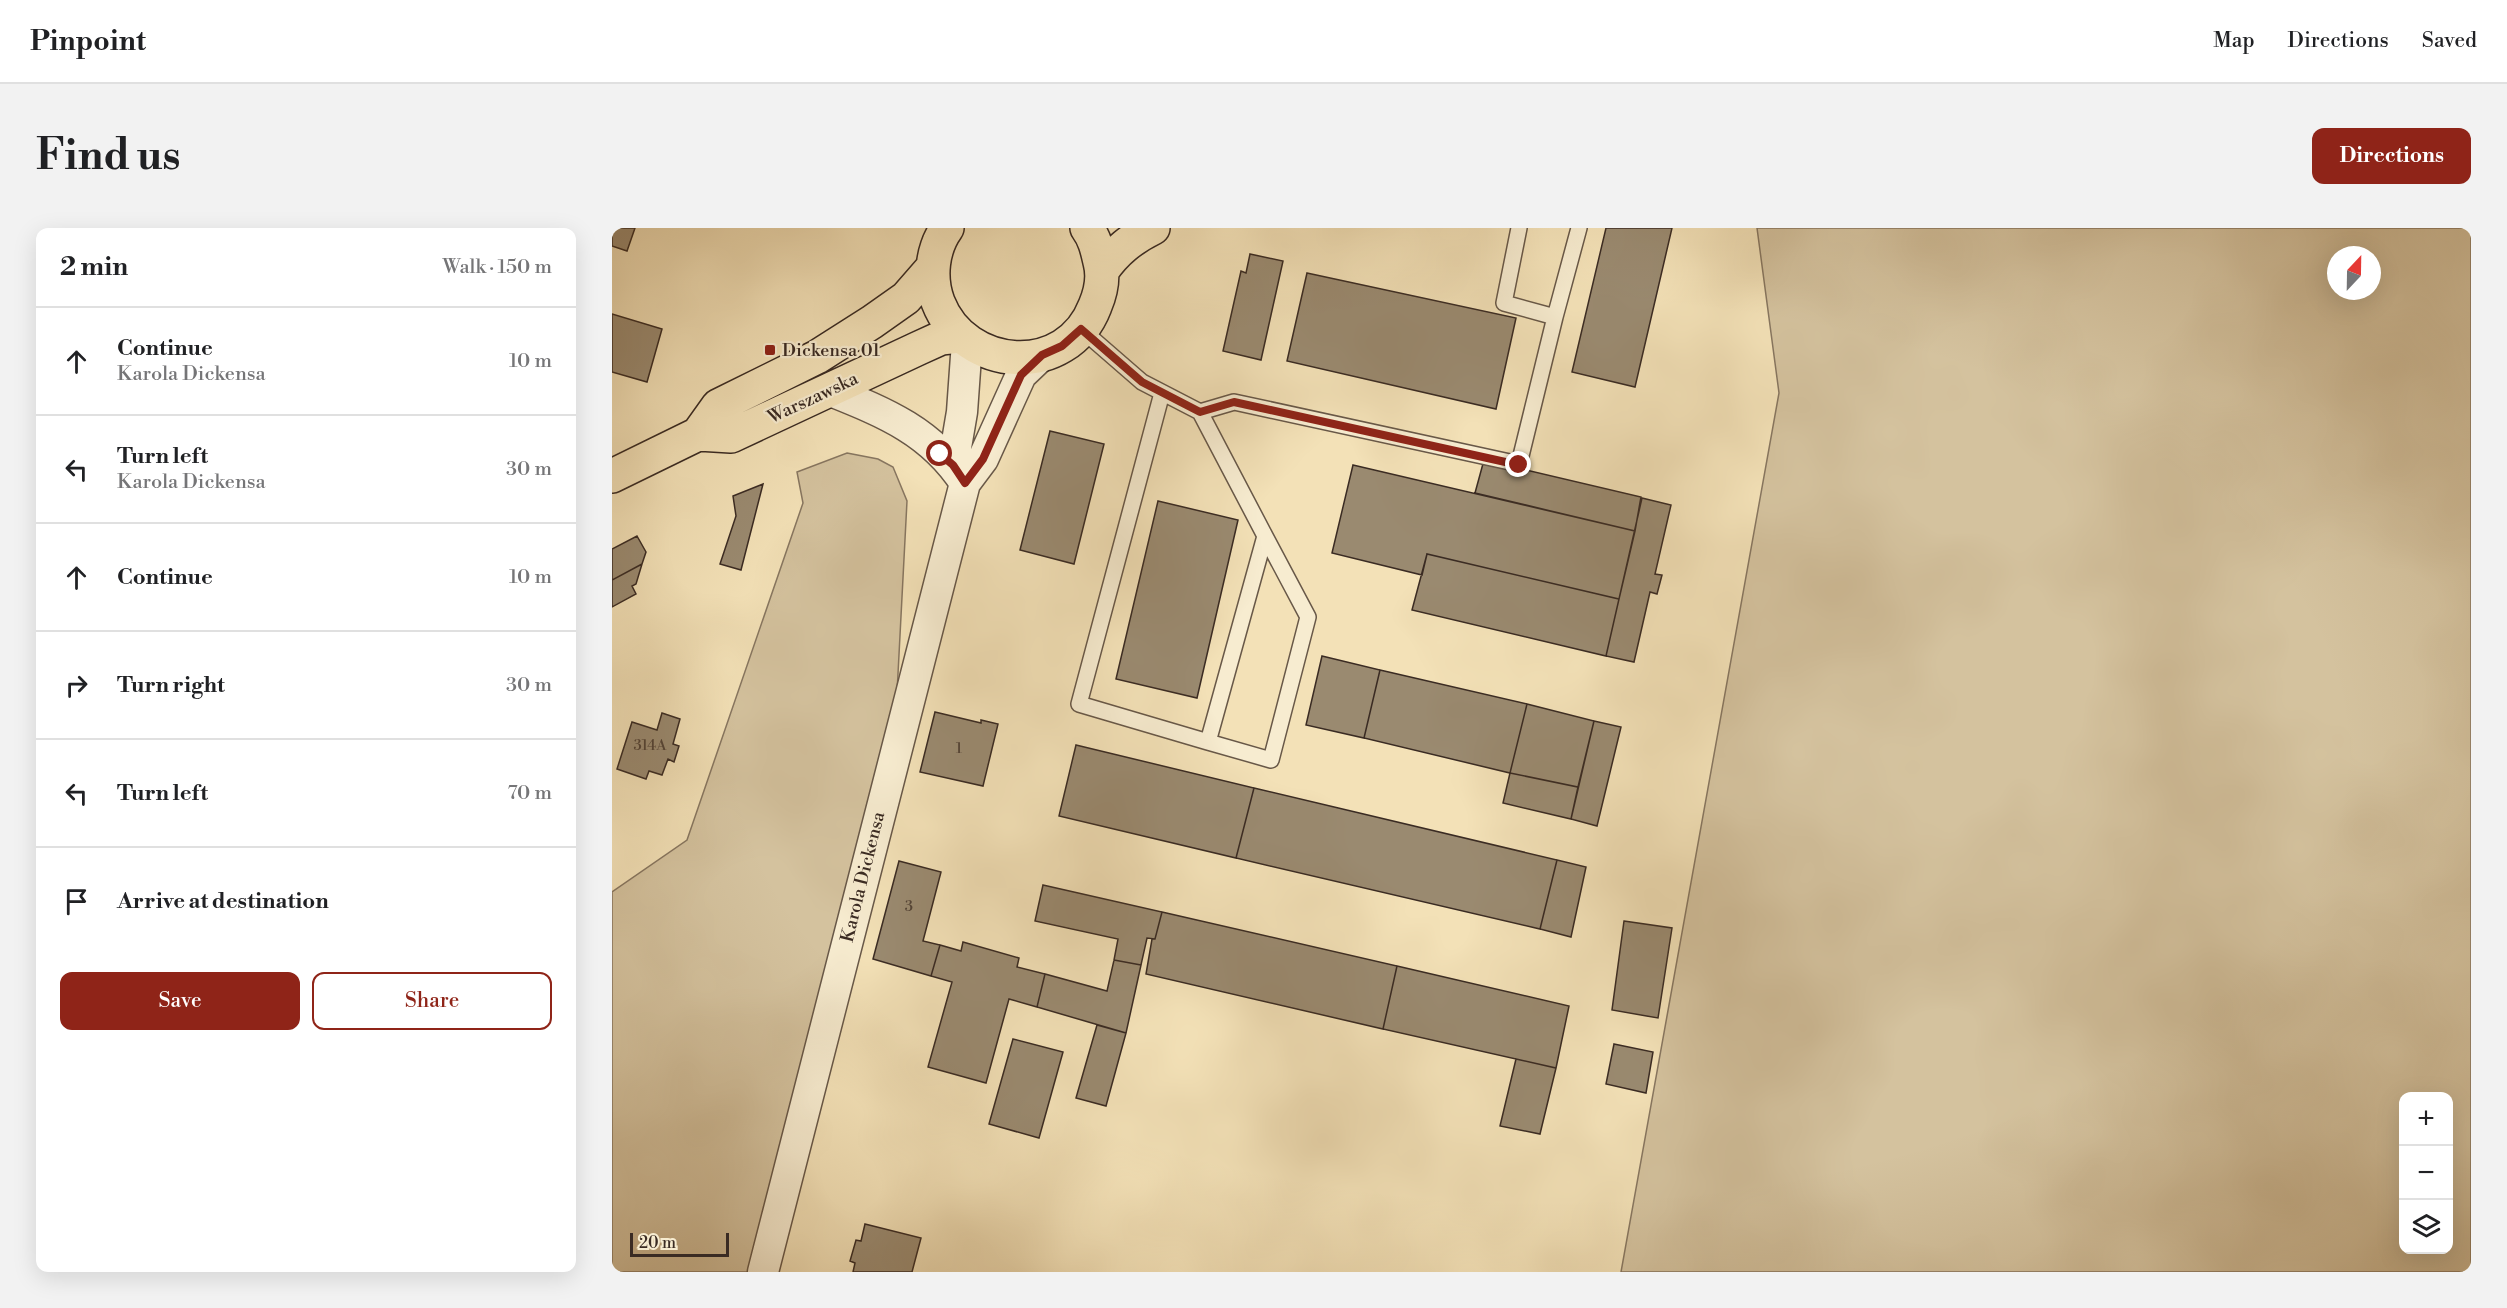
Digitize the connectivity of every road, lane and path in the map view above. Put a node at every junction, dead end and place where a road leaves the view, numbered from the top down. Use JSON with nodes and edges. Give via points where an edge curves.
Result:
{"nodes":[{"id":1,"x":947,"y":228,"type":"edge"},
{"id":2,"x":1087,"y":228,"type":"edge"},
{"id":3,"x":1153,"y":228,"type":"edge"},
{"id":4,"x":1519,"y":228,"type":"edge"},
{"id":5,"x":1579,"y":228,"type":"edge"},
{"id":6,"x":933,"y":267,"type":"junction"},
{"id":7,"x":1102,"y":271,"type":"junction"},
{"id":8,"x":1555,"y":317,"type":"junction"},
{"id":9,"x":1081,"y":329,"type":"junction"},
{"id":10,"x":963,"y":339,"type":"junction"},
{"id":11,"x":1042,"y":355,"type":"junction"},
{"id":12,"x":831,"y":391,"type":"junction"},
{"id":13,"x":1162,"y":393,"type":"junction"},
{"id":14,"x":1200,"y":412,"type":"junction"},
{"id":15,"x":698,"y":434,"type":"junction"},
{"id":16,"x":959,"y":474,"type":"junction"},
{"id":17,"x":612,"y":476,"type":"edge"},
{"id":18,"x":1265,"y":536,"type":"junction"},
{"id":19,"x":1208,"y":742,"type":"junction"},
{"id":20,"x":763,"y":1272,"type":"edge"}],
"edges":[{"from":1,"to":6,"type":"main road","via":[[940,238]]},
{"from":2,"to":7,"type":"main road","via":[[1095,239]]},
{"from":3,"to":7,"type":"main road","via":[[1114,254]]},
{"from":4,"to":8,"type":"lane","via":[[1503,303]]},
{"from":5,"to":8,"type":"lane"},
{"from":6,"to":10,"type":"main road","via":[[934,292],[944,316]]},
{"from":6,"to":15,"type":"main road","name":"Warszawska","via":[[906,297],[872,322],[806,362],[718,406]]},
{"from":7,"to":9,"type":"main road","via":[[1100,293]]},
{"from":8,"to":14,"type":"lane","via":[[1519,465],[1234,402]]},
{"from":9,"to":11,"type":"main road","via":[[1062,346]]},
{"from":9,"to":13,"type":"lane","via":[[1142,382]]},
{"from":10,"to":11,"type":"main road","via":[[990,354],[1016,358]]},
{"from":10,"to":12,"type":"main road","name":"Warszawska","via":[[941,338]]},
{"from":10,"to":16,"type":"street","name":"Karola Dickensa"},
{"from":11,"to":16,"type":"street","name":"Karola Dickensa","via":[[1021,375],[983,459]]},
{"from":12,"to":15,"type":"main road","name":"Warszawska","via":[[731,436]]},
{"from":12,"to":16,"type":"street","via":[[895,417]]},
{"from":13,"to":14,"type":"lane"},
{"from":13,"to":19,"type":"lane","via":[[1079,704]]},
{"from":14,"to":18,"type":"lane"},
{"from":15,"to":17,"type":"main road","name":"Warszawska"},
{"from":16,"to":20,"type":"street","name":"Karola Dickensa"},
{"from":18,"to":19,"type":"lane"},
{"from":18,"to":19,"type":"lane","via":[[1308,617],[1270,760]]}]}
